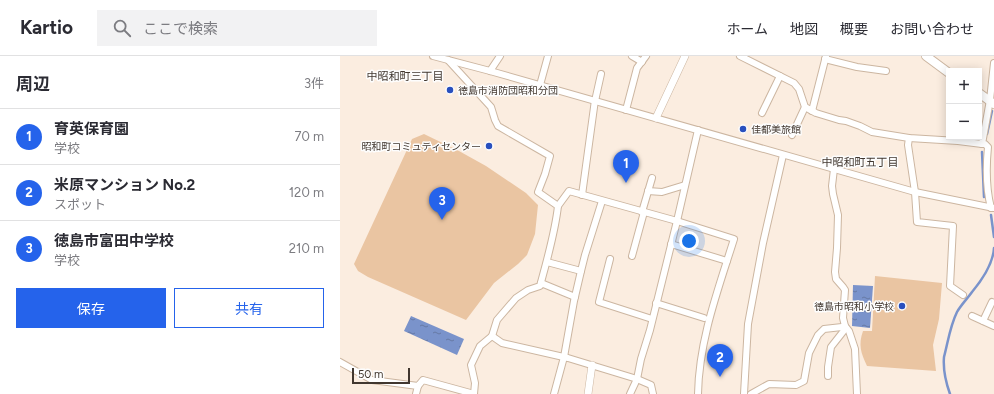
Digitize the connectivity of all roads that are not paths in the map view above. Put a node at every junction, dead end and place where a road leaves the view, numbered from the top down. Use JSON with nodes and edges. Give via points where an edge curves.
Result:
{"nodes":[{"id":1,"x":433,"y":56,"type":"edge"},
{"id":2,"x":500,"y":56,"type":"edge"},
{"id":3,"x":548,"y":56,"type":"edge"},
{"id":4,"x":632,"y":56,"type":"edge"},
{"id":5,"x":646,"y":56,"type":"edge"},
{"id":6,"x":685,"y":56,"type":"edge"},
{"id":7,"x":740,"y":56,"type":"edge"},
{"id":8,"x":926,"y":56,"type":"edge"},
{"id":9,"x":448,"y":58,"type":"edge"},
{"id":10,"x":825,"y":58,"type":"edge"},
{"id":11,"x":642,"y":62,"type":"junction"},
{"id":12,"x":994,"y":62,"type":"edge"},
{"id":13,"x":490,"y":70,"type":"junction"},
{"id":14,"x":886,"y":71,"type":"dead end"},
{"id":15,"x":946,"y":71,"type":"edge"},
{"id":16,"x":601,"y":74,"type":"dead end"},
{"id":17,"x":780,"y":76,"type":"junction"},
{"id":18,"x":540,"y":85,"type":"junction"},
{"id":19,"x":982,"y":95,"type":"edge"},
{"id":20,"x":595,"y":101,"type":"junction"},
{"id":21,"x":992,"y":102,"type":"edge"},
{"id":22,"x":805,"y":107,"type":"junction"},
{"id":23,"x":626,"y":110,"type":"junction"},
{"id":24,"x":812,"y":110,"type":"junction"},
{"id":25,"x":762,"y":113,"type":"dead end"},
{"id":26,"x":656,"y":118,"type":"junction"},
{"id":27,"x":698,"y":130,"type":"junction"},
{"id":28,"x":792,"y":135,"type":"dead end"},
{"id":29,"x":909,"y":138,"type":"junction"},
{"id":30,"x":982,"y":144,"type":"junction"},
{"id":31,"x":783,"y":154,"type":"junction"},
{"id":32,"x":834,"y":169,"type":"junction"},
{"id":33,"x":652,"y":178,"type":"dead end"},
{"id":34,"x":685,"y":185,"type":"junction"},
{"id":35,"x":648,"y":191,"type":"junction"},
{"id":36,"x":915,"y":192,"type":"junction"},
{"id":37,"x":582,"y":194,"type":"junction"},
{"id":38,"x":602,"y":201,"type":"junction"},
{"id":39,"x":558,"y":206,"type":"junction"},
{"id":40,"x":993,"y":208,"type":"edge"},
{"id":41,"x":643,"y":212,"type":"junction"},
{"id":42,"x":677,"y":221,"type":"junction"},
{"id":43,"x":671,"y":244,"type":"junction"},
{"id":44,"x":632,"y":256,"type":"dead end"},
{"id":45,"x":610,"y":259,"type":"dead end"},
{"id":46,"x":727,"y":261,"type":"junction"},
{"id":47,"x":547,"y":262,"type":"junction"},
{"id":48,"x":581,"y":271,"type":"junction"},
{"id":49,"x":541,"y":283,"type":"junction"},
{"id":50,"x":962,"y":295,"type":"dead end"},
{"id":51,"x":575,"y":297,"type":"junction"},
{"id":52,"x":992,"y":302,"type":"dead end"},
{"id":53,"x":656,"y":303,"type":"junction"},
{"id":54,"x":972,"y":316,"type":"dead end"},
{"id":55,"x":704,"y":318,"type":"dead end"},
{"id":56,"x":652,"y":319,"type":"junction"},
{"id":57,"x":983,"y":321,"type":"junction"},
{"id":58,"x":994,"y":326,"type":"edge"},
{"id":59,"x":846,"y":327,"type":"junction"},
{"id":60,"x":492,"y":336,"type":"junction"},
{"id":61,"x":564,"y":357,"type":"junction"},
{"id":62,"x":340,"y":362,"type":"edge"},
{"id":63,"x":592,"y":366,"type":"junction"},
{"id":64,"x":828,"y":376,"type":"dead end"},
{"id":65,"x":637,"y":379,"type":"junction"},
{"id":66,"x":418,"y":386,"type":"junction"},
{"id":67,"x":416,"y":394,"type":"edge"},
{"id":68,"x":474,"y":394,"type":"edge"},
{"id":69,"x":554,"y":394,"type":"edge"},
{"id":70,"x":588,"y":394,"type":"edge"},
{"id":71,"x":630,"y":394,"type":"edge"},
{"id":72,"x":653,"y":394,"type":"edge"},
{"id":73,"x":698,"y":394,"type":"edge"},
{"id":74,"x":744,"y":394,"type":"edge"},
{"id":75,"x":751,"y":394,"type":"edge"},
{"id":76,"x":857,"y":394,"type":"edge"}],
"edges":[{"from":1,"to":9,"type":"street"},
{"from":2,"to":13,"type":"street"},
{"from":3,"to":18,"type":"street"},
{"from":4,"to":11,"type":"street"},
{"from":5,"to":11,"type":"street"},
{"from":6,"to":26,"type":"street"},
{"from":7,"to":17,"type":"street"},
{"from":8,"to":15,"type":"main road"},
{"from":9,"to":13,"type":"street"},
{"from":9,"to":39,"type":"street","via":[[491,107],[498,126],[550,156],[538,192]]},
{"from":10,"to":14,"type":"street","via":[[857,67]]},
{"from":10,"to":24,"type":"street"},
{"from":11,"to":23,"type":"street","via":[[637,68]]},
{"from":12,"to":21,"type":"street"},
{"from":13,"to":18,"type":"street"},
{"from":16,"to":20,"type":"street"},
{"from":17,"to":22,"type":"street","via":[[794,83],[799,89]]},
{"from":17,"to":25,"type":"street"},
{"from":18,"to":20,"type":"street"},
{"from":19,"to":21,"type":"main road"},
{"from":20,"to":23,"type":"street"},
{"from":20,"to":37,"type":"street"},
{"from":21,"to":30,"type":"street"},
{"from":22,"to":24,"type":"street"},
{"from":22,"to":28,"type":"street"},
{"from":23,"to":26,"type":"street"},
{"from":24,"to":29,"type":"street","via":[[872,132]]},
{"from":26,"to":27,"type":"street"},
{"from":27,"to":31,"type":"street"},
{"from":27,"to":34,"type":"street"},
{"from":29,"to":30,"type":"street"},
{"from":29,"to":36,"type":"street"},
{"from":30,"to":40,"type":"street","via":[[988,147],[987,187]]},
{"from":31,"to":32,"type":"street"},
{"from":31,"to":74,"type":"street","via":[[748,324]]},
{"from":32,"to":36,"type":"street"},
{"from":32,"to":59,"type":"street","via":[[832,186],[838,215],[835,272],[836,279],[845,290],[843,316]]},
{"from":33,"to":35,"type":"street"},
{"from":34,"to":35,"type":"street","via":[[662,192]]},
{"from":34,"to":42,"type":"street"},
{"from":35,"to":41,"type":"street"},
{"from":36,"to":40,"type":"street"},
{"from":36,"to":50,"type":"street","via":[[917,222],[953,226],[950,286]]},
{"from":37,"to":38,"type":"street"},
{"from":37,"to":39,"type":"street","via":[[569,191]]},
{"from":38,"to":41,"type":"street"},
{"from":38,"to":48,"type":"street"},
{"from":39,"to":47,"type":"street"},
{"from":41,"to":42,"type":"street"},
{"from":41,"to":44,"type":"street"},
{"from":42,"to":43,"type":"street"},
{"from":42,"to":46,"type":"street","via":[[734,239]]},
{"from":43,"to":46,"type":"street"},
{"from":43,"to":53,"type":"street"},
{"from":45,"to":56,"type":"street","via":[[599,302]]},
{"from":46,"to":73,"type":"street","via":[[706,330]]},
{"from":47,"to":48,"type":"street"},
{"from":47,"to":49,"type":"street"},
{"from":48,"to":51,"type":"street"},
{"from":49,"to":51,"type":"street"},
{"from":49,"to":60,"type":"street","via":[[540,286],[516,298],[497,320]]},
{"from":51,"to":61,"type":"street"},
{"from":52,"to":57,"type":"street"},
{"from":53,"to":55,"type":"street"},
{"from":53,"to":56,"type":"street"},
{"from":54,"to":57,"type":"street"},
{"from":56,"to":65,"type":"street"},
{"from":57,"to":58,"type":"street"},
{"from":59,"to":64,"type":"street","via":[[832,347]]},
{"from":59,"to":75,"type":"street","via":[[824,329],[818,335],[809,353],[804,381],[796,385],[768,384]]},
{"from":59,"to":76,"type":"street","via":[[856,349]]},
{"from":60,"to":61,"type":"street","via":[[502,343]]},
{"from":60,"to":68,"type":"street","via":[[480,346],[471,365],[475,383]]},
{"from":61,"to":63,"type":"street"},
{"from":61,"to":69,"type":"street"},
{"from":62,"to":66,"type":"street","via":[[372,380]]},
{"from":63,"to":65,"type":"street"},
{"from":63,"to":70,"type":"street"},
{"from":65,"to":71,"type":"street"},
{"from":65,"to":72,"type":"street","via":[[651,385]]},
{"from":66,"to":67,"type":"street"},
{"from":66,"to":68,"type":"street","via":[[423,380]]}]}
